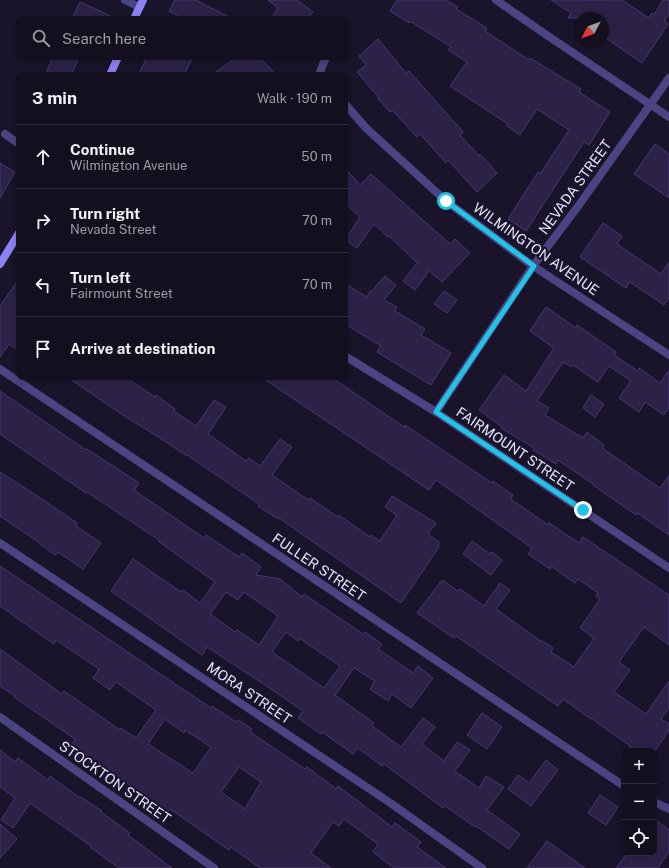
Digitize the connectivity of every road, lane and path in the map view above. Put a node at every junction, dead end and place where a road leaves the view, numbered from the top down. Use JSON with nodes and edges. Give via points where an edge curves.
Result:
{"nodes":[{"id":1,"x":125,"y":0,"type":"edge"},
{"id":2,"x":496,"y":0,"type":"edge"},
{"id":3,"x":141,"y":3,"type":"edge"},
{"id":4,"x":135,"y":16,"type":"edge"},
{"id":5,"x":117,"y":60,"type":"edge"},
{"id":6,"x":325,"y":60,"type":"edge"},
{"id":7,"x":111,"y":72,"type":"edge"},
{"id":8,"x":321,"y":72,"type":"edge"},
{"id":9,"x":669,"y":78,"type":"edge"},
{"id":10,"x":650,"y":105,"type":"junction"},
{"id":11,"x":348,"y":107,"type":"edge"},
{"id":12,"x":669,"y":117,"type":"edge"},
{"id":13,"x":5,"y":134,"type":"dead end"},
{"id":14,"x":16,"y":142,"type":"edge"},
{"id":15,"x":16,"y":238,"type":"edge"},
{"id":16,"x":0,"y":264,"type":"edge"},
{"id":17,"x":534,"y":266,"type":"junction"},
{"id":18,"x":669,"y":355,"type":"edge"},
{"id":19,"x":348,"y":358,"type":"edge"},
{"id":20,"x":0,"y":369,"type":"edge"},
{"id":21,"x":16,"y":380,"type":"edge"},
{"id":22,"x":16,"y":380,"type":"edge"},
{"id":23,"x":436,"y":412,"type":"junction"},
{"id":24,"x":0,"y":543,"type":"edge"},
{"id":25,"x":669,"y":568,"type":"edge"},
{"id":26,"x":0,"y":718,"type":"edge"},
{"id":27,"x":621,"y":784,"type":"edge"},
{"id":28,"x":657,"y":803,"type":"edge"},
{"id":29,"x":669,"y":809,"type":"edge"},
{"id":30,"x":214,"y":868,"type":"edge"},
{"id":31,"x":482,"y":868,"type":"edge"}],
"edges":[{"from":1,"to":3,"type":"street"},
{"from":2,"to":10,"type":"street"},
{"from":3,"to":4,"type":"main road"},
{"from":5,"to":7,"type":"main road"},
{"from":6,"to":8,"type":"street"},
{"from":9,"to":10,"type":"street","name":"NEVADA STREET"},
{"from":10,"to":12,"type":"street"},
{"from":10,"to":17,"type":"street","name":"NEVADA STREET"},
{"from":11,"to":17,"type":"street","name":"WILMINGTON AVENUE","via":[[366,128],[446,201]]},
{"from":13,"to":14,"type":"street"},
{"from":15,"to":16,"type":"main road"},
{"from":17,"to":18,"type":"street","name":"WILMINGTON AVENUE"},
{"from":17,"to":23,"type":"street","name":"NEVADA STREET"},
{"from":19,"to":23,"type":"street","name":"FAIRMOUNT STREET"},
{"from":20,"to":21,"type":"street","name":"FULLER STREET"},
{"from":22,"to":27,"type":"street","name":"FULLER STREET"},
{"from":23,"to":25,"type":"street","name":"FAIRMOUNT STREET"},
{"from":24,"to":31,"type":"street","name":"MORA STREET","via":[[389,802]]},
{"from":26,"to":30,"type":"street","name":"STOCKTON STREET"},
{"from":28,"to":29,"type":"street"}]}
